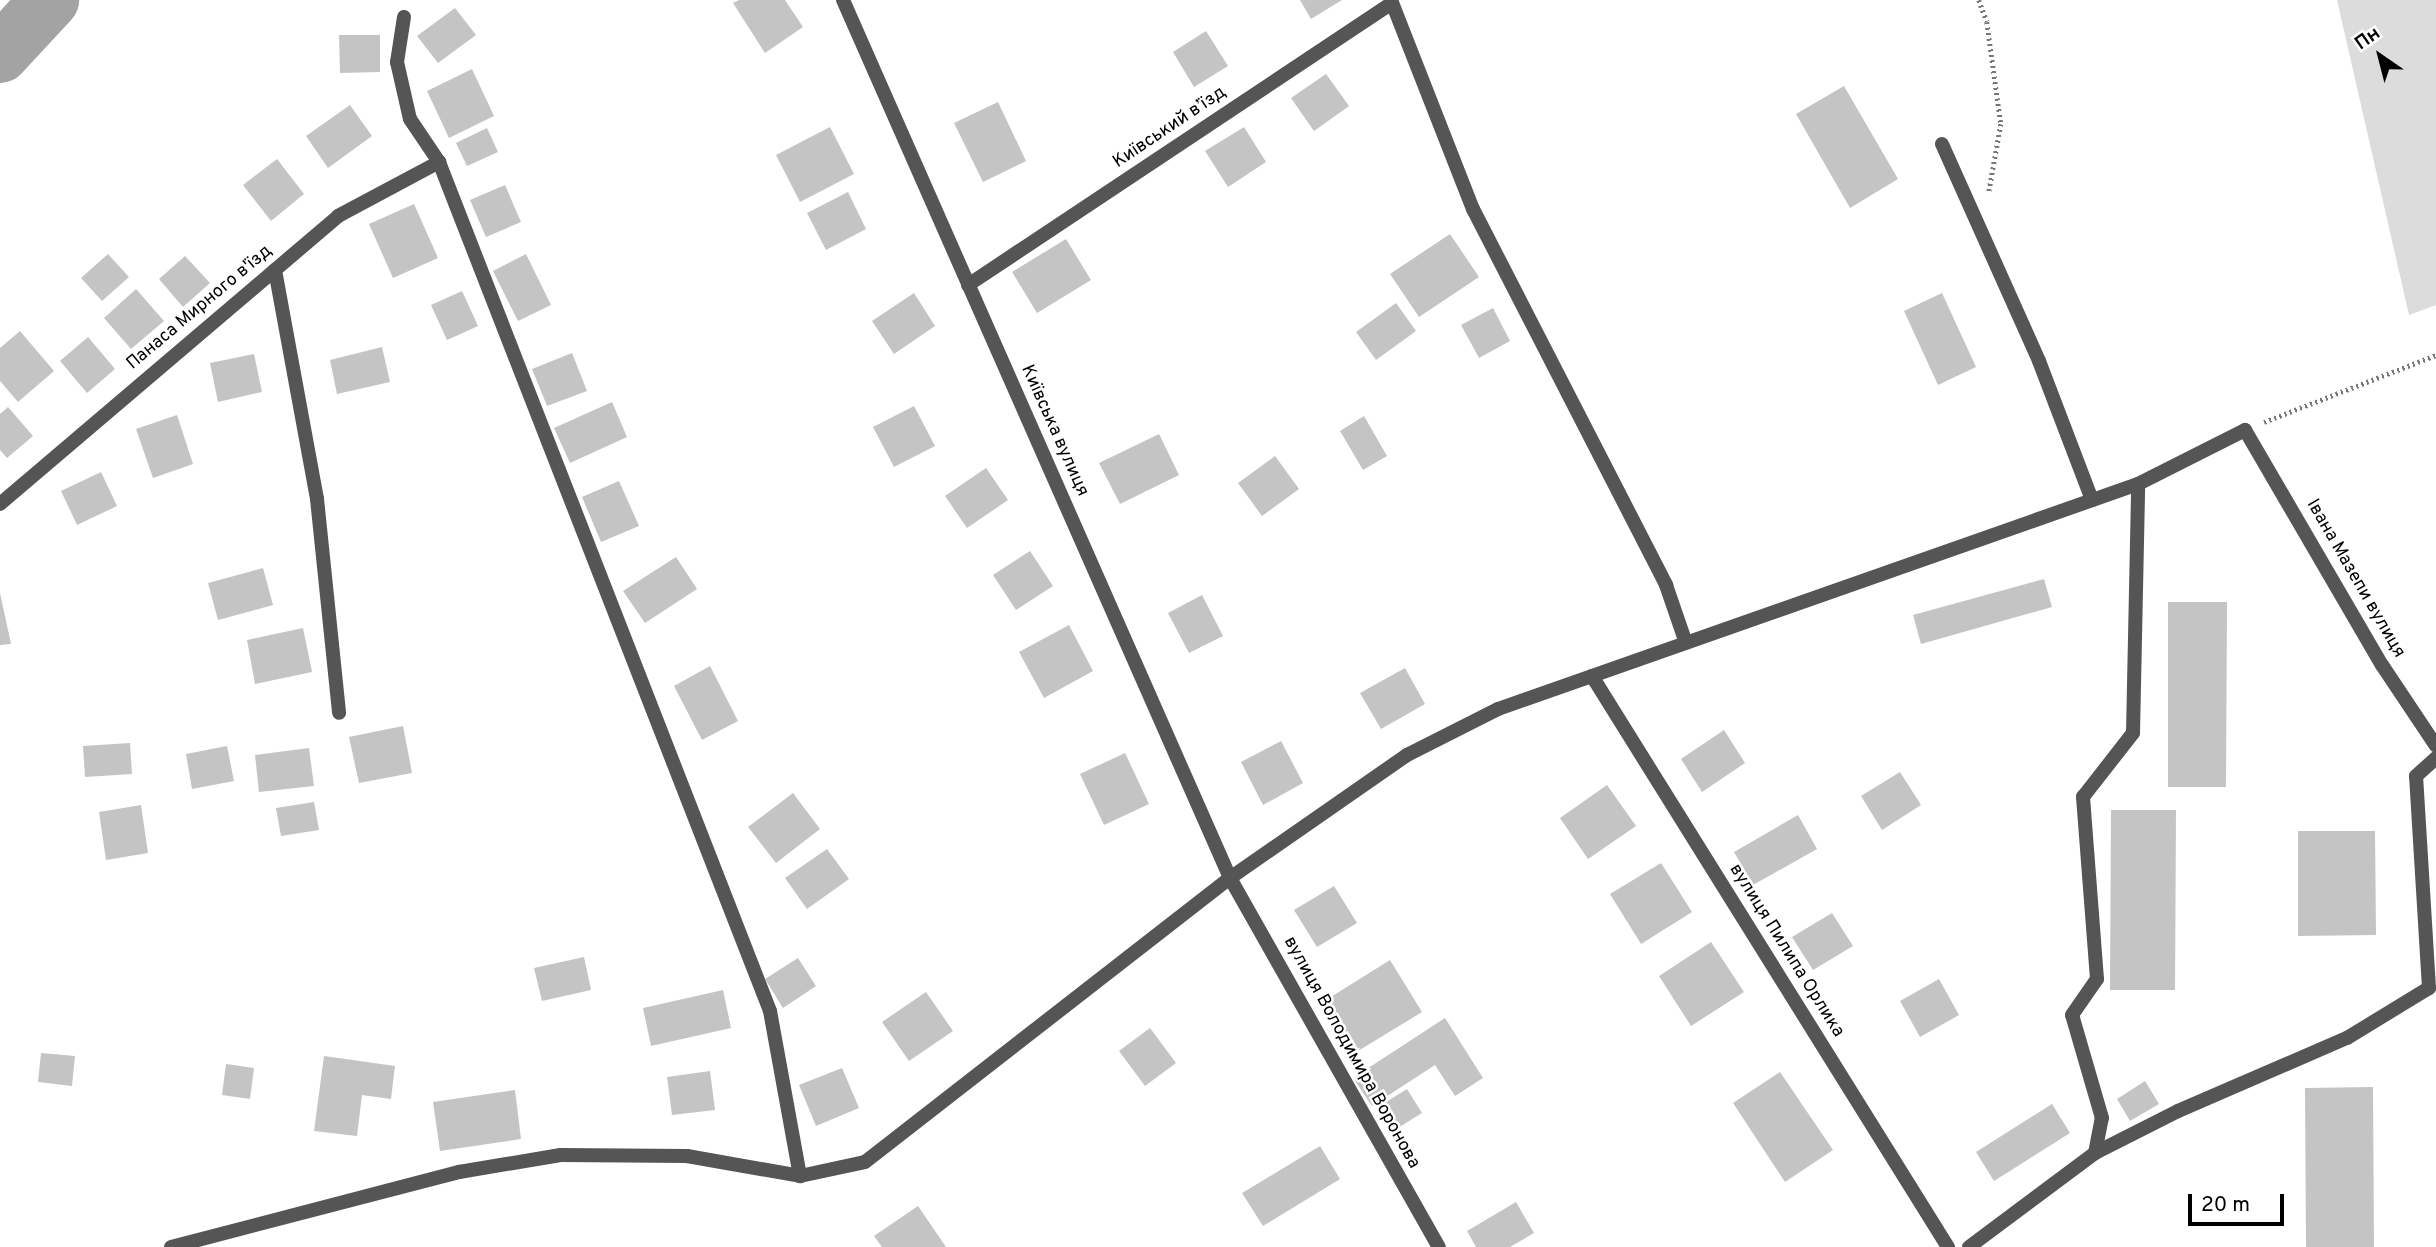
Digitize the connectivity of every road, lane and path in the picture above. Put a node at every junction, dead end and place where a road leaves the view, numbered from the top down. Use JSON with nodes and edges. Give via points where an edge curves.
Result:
{"nodes":[{"id":1,"x":842,"y":0,"type":"edge"},
{"id":2,"x":1979,"y":0,"type":"edge"},
{"id":3,"x":1392,"y":1,"type":"edge"},
{"id":4,"x":404,"y":17,"type":"dead end"},
{"id":5,"x":1942,"y":144,"type":"dead end"},
{"id":6,"x":439,"y":162,"type":"junction"},
{"id":7,"x":1982,"y":234,"type":"junction"},
{"id":8,"x":275,"y":270,"type":"junction"},
{"id":9,"x":968,"y":285,"type":"junction"},
{"id":10,"x":2436,"y":355,"type":"edge"},
{"id":11,"x":2245,"y":430,"type":"junction"},
{"id":12,"x":2138,"y":484,"type":"junction"},
{"id":13,"x":2092,"y":500,"type":"junction"},
{"id":14,"x":0,"y":504,"type":"edge"},
{"id":15,"x":1686,"y":643,"type":"junction"},
{"id":16,"x":1592,"y":676,"type":"junction"},
{"id":17,"x":339,"y":713,"type":"dead end"},
{"id":18,"x":2436,"y":746,"type":"edge"},
{"id":19,"x":2436,"y":758,"type":"edge"},
{"id":20,"x":1230,"y":878,"type":"junction"},
{"id":21,"x":2095,"y":1153,"type":"junction"},
{"id":22,"x":800,"y":1176,"type":"junction"},
{"id":23,"x":171,"y":1247,"type":"edge"},
{"id":24,"x":1439,"y":1247,"type":"edge"},
{"id":25,"x":1948,"y":1247,"type":"edge"},
{"id":26,"x":1969,"y":1247,"type":"edge"}],
"edges":[{"from":1,"to":9,"type":"street","name":"Київська вулиця"},
{"from":2,"to":7,"type":"path","via":[[1987,22],[2001,124]]},
{"from":3,"to":9,"type":"street","name":"Київський в’їзд"},
{"from":3,"to":15,"type":"street","via":[[1473,209],[1666,584]]},
{"from":4,"to":6,"type":"street","via":[[397,62],[408,108]]},
{"from":5,"to":7,"type":"street"},
{"from":6,"to":8,"type":"street","name":"Панаса Мирного в'їзд","via":[[338,216]]},
{"from":6,"to":22,"type":"street","via":[[770,1011]]},
{"from":7,"to":13,"type":"street","via":[[2039,361]]},
{"from":8,"to":14,"type":"street","name":"Панаса Мирного в'їзд"},
{"from":8,"to":17,"type":"street","via":[[317,499]]},
{"from":9,"to":20,"type":"street","name":"Київська вулиця"},
{"from":10,"to":11,"type":"path"},
{"from":11,"to":12,"type":"street"},
{"from":11,"to":18,"type":"street","name":"Івана Мазепи вулиця","via":[[2382,665]]},
{"from":12,"to":13,"type":"street"},
{"from":12,"to":21,"type":"street","via":[[2133,733],[2083,797],[2097,979],[2073,1015],[2102,1118]]},
{"from":13,"to":15,"type":"street"},
{"from":15,"to":16,"type":"street"},
{"from":16,"to":20,"type":"street","via":[[1498,709],[1407,755]]},
{"from":16,"to":25,"type":"street","name":"вулиця Пилипа Орлика"},
{"from":19,"to":21,"type":"street","via":[[2416,776],[2429,988],[2347,1038],[2178,1111]]},
{"from":20,"to":22,"type":"street","via":[[866,1162]]},
{"from":20,"to":24,"type":"street","name":"вулиця Володимира Воронова"},
{"from":21,"to":26,"type":"street"},
{"from":22,"to":23,"type":"street","via":[[687,1156],[561,1155],[459,1172]]}]}
